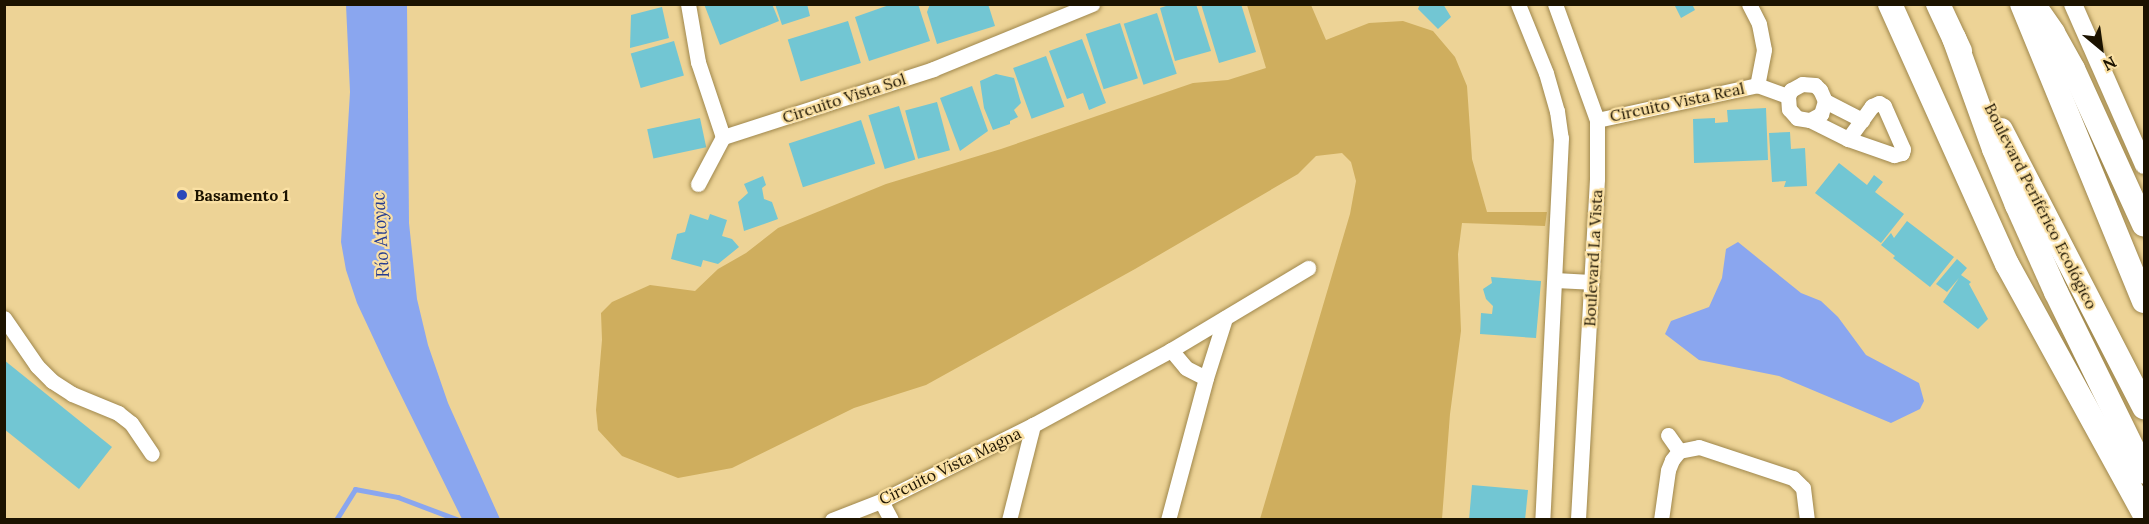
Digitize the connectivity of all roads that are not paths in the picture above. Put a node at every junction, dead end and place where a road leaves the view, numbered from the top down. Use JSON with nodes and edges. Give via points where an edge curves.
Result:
{"nodes":[{"id":1,"x":688,"y":4,"type":"edge"},
{"id":2,"x":1092,"y":4,"type":"edge"},
{"id":3,"x":1518,"y":4,"type":"edge"},
{"id":4,"x":1555,"y":4,"type":"edge"},
{"id":5,"x":1749,"y":4,"type":"edge"},
{"id":6,"x":1890,"y":4,"type":"edge"},
{"id":7,"x":1938,"y":4,"type":"edge"},
{"id":8,"x":2022,"y":4,"type":"edge"},
{"id":9,"x":2032,"y":4,"type":"edge"},
{"id":10,"x":2073,"y":4,"type":"edge"},
{"id":11,"x":1074,"y":7,"type":"edge"},
{"id":12,"x":1954,"y":38,"type":"junction"},
{"id":13,"x":1757,"y":85,"type":"junction"},
{"id":14,"x":1788,"y":96,"type":"junction"},
{"id":15,"x":1825,"y":101,"type":"junction"},
{"id":16,"x":1597,"y":120,"type":"junction"},
{"id":17,"x":1810,"y":120,"type":"junction"},
{"id":18,"x":1862,"y":120,"type":"junction"},
{"id":19,"x":723,"y":137,"type":"junction"},
{"id":20,"x":1848,"y":139,"type":"junction"},
{"id":21,"x":2145,"y":165,"type":"edge"},
{"id":22,"x":698,"y":184,"type":"dead end"},
{"id":23,"x":2145,"y":225,"type":"edge"},
{"id":24,"x":1308,"y":268,"type":"dead end"},
{"id":25,"x":1555,"y":280,"type":"junction"},
{"id":26,"x":1591,"y":282,"type":"junction"},
{"id":27,"x":2145,"y":301,"type":"edge"},
{"id":28,"x":4,"y":318,"type":"edge"},
{"id":29,"x":1225,"y":318,"type":"junction"},
{"id":30,"x":1171,"y":350,"type":"junction"},
{"id":31,"x":1206,"y":378,"type":"junction"},
{"id":32,"x":2145,"y":407,"type":"edge"},
{"id":33,"x":1033,"y":425,"type":"junction"},
{"id":34,"x":1668,"y":435,"type":"dead end"},
{"id":35,"x":1679,"y":451,"type":"junction"},
{"id":36,"x":152,"y":454,"type":"dead end"},
{"id":37,"x":2145,"y":472,"type":"edge"},
{"id":38,"x":881,"y":501,"type":"junction"},
{"id":39,"x":2145,"y":513,"type":"edge"},
{"id":40,"x":832,"y":519,"type":"edge"},
{"id":41,"x":891,"y":519,"type":"edge"},
{"id":42,"x":1010,"y":519,"type":"edge"},
{"id":43,"x":1168,"y":519,"type":"edge"},
{"id":44,"x":1542,"y":519,"type":"edge"},
{"id":45,"x":1578,"y":519,"type":"edge"},
{"id":46,"x":1661,"y":519,"type":"edge"},
{"id":47,"x":1807,"y":519,"type":"edge"}],
"edges":[{"from":1,"to":19,"type":"street","via":[[698,62]]},
{"from":2,"to":11,"type":"street","name":"Circuito Vista Sol"},
{"from":3,"to":25,"type":"street","via":[[1546,73],[1561,138]]},
{"from":4,"to":16,"type":"street","name":"Boulevard La Vista"},
{"from":5,"to":13,"type":"street","name":"Circuito Vista Real","via":[[1759,24],[1764,50]]},
{"from":6,"to":39,"type":"highway","via":[[2007,264]]},
{"from":7,"to":12,"type":"highway","name":"Boulevard Periférico Ecológico"},
{"from":8,"to":27,"type":"highway"},
{"from":9,"to":23,"type":"highway","via":[[2073,69]]},
{"from":10,"to":21,"type":"street"},
{"from":11,"to":19,"type":"street","name":"Circuito Vista Sol","via":[[933,69]]},
{"from":12,"to":32,"type":"highway","name":"Boulevard Periférico Ecológico"},
{"from":12,"to":37,"type":"highway","via":[[2022,216]]},
{"from":13,"to":14,"type":"street","name":"Circuito Vista Real"},
{"from":13,"to":16,"type":"street","name":"Circuito Vista Real"},
{"from":14,"to":15,"type":"street","via":[[1796,86],[1809,84],[1820,90]]},
{"from":14,"to":17,"type":"street","via":[[1792,114]]},
{"from":15,"to":17,"type":"street","via":[[1821,114]]},
{"from":15,"to":18,"type":"street"},
{"from":16,"to":26,"type":"street","name":"Boulevard La Vista"},
{"from":17,"to":20,"type":"street"},
{"from":18,"to":20,"type":"street"},
{"from":18,"to":20,"type":"street","via":[[1872,106],[1882,104],[1902,145],[1902,153],[1894,155]]},
{"from":19,"to":22,"type":"street"},
{"from":24,"to":29,"type":"street","name":"Circuito Vista Magna"},
{"from":25,"to":26,"type":"street"},
{"from":25,"to":44,"type":"street"},
{"from":26,"to":45,"type":"street","name":"Boulevard La Vista"},
{"from":28,"to":36,"type":"street","via":[[52,381],[118,413]]},
{"from":29,"to":30,"type":"street","name":"Circuito Vista Magna"},
{"from":29,"to":31,"type":"street"},
{"from":30,"to":31,"type":"street","via":[[1186,368]]},
{"from":30,"to":33,"type":"street","name":"Circuito Vista Magna"},
{"from":31,"to":43,"type":"street"},
{"from":33,"to":38,"type":"street","name":"Circuito Vista Magna"},
{"from":33,"to":42,"type":"street","name":"Circuito Vista Magna"},
{"from":34,"to":35,"type":"street"},
{"from":35,"to":46,"type":"street","via":[[1668,470]]},
{"from":35,"to":47,"type":"street","via":[[1700,447],[1810,486]]},
{"from":38,"to":40,"type":"street","name":"Circuito Vista Magna"},
{"from":38,"to":41,"type":"street"}]}
